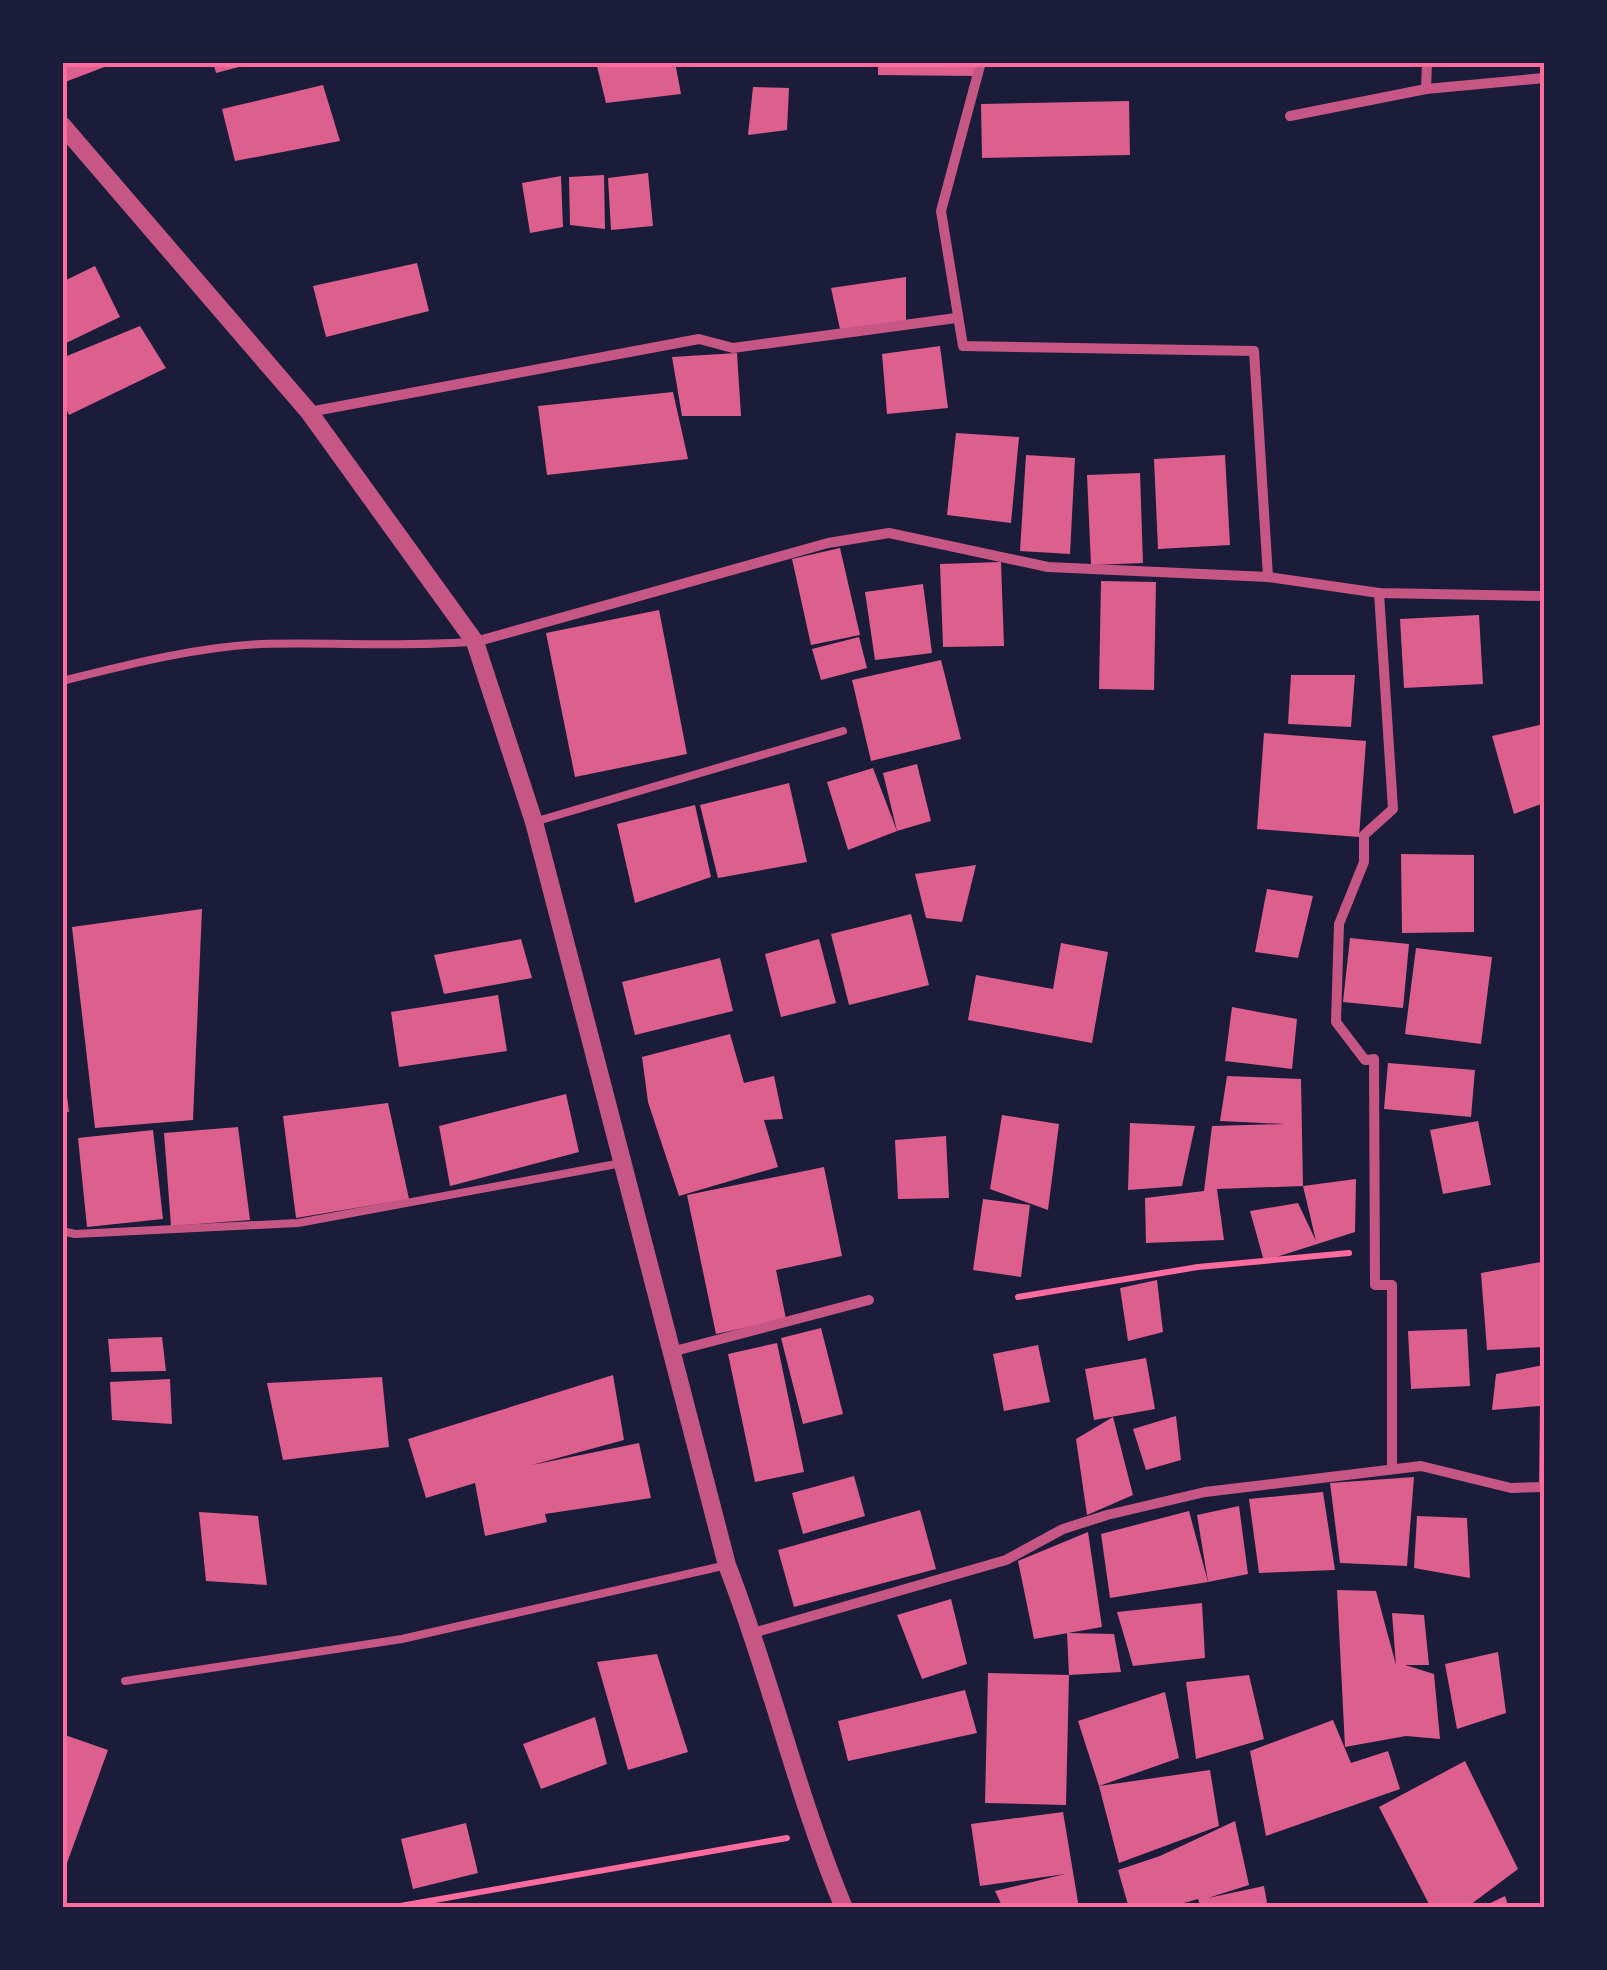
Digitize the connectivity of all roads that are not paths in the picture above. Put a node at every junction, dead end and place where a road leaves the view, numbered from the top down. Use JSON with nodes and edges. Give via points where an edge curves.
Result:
{"nodes":[{"id":1,"x":982,"y":62,"type":"edge"},
{"id":2,"x":1427,"y":62,"type":"edge"},
{"id":3,"x":1544,"y":78,"type":"edge"},
{"id":4,"x":1426,"y":89,"type":"junction"},
{"id":5,"x":1290,"y":116,"type":"dead end"},
{"id":6,"x":62,"y":125,"type":"edge"},
{"id":7,"x":956,"y":318,"type":"junction"},
{"id":8,"x":309,"y":412,"type":"junction"},
{"id":9,"x":1268,"y":576,"type":"junction"},
{"id":10,"x":1379,"y":593,"type":"junction"},
{"id":11,"x":1544,"y":596,"type":"edge"},
{"id":12,"x":474,"y":642,"type":"junction"},
{"id":13,"x":62,"y":681,"type":"edge"},
{"id":14,"x":843,"y":731,"type":"dead end"},
{"id":15,"x":534,"y":822,"type":"junction"},
{"id":16,"x":626,"y":1162,"type":"junction"},
{"id":17,"x":62,"y":1230,"type":"edge"},
{"id":18,"x":870,"y":1300,"type":"dead end"},
{"id":19,"x":671,"y":1352,"type":"junction"},
{"id":20,"x":1392,"y":1468,"type":"junction"},
{"id":21,"x":1544,"y":1487,"type":"edge"},
{"id":22,"x":728,"y":1566,"type":"junction"},
{"id":23,"x":754,"y":1633,"type":"junction"},
{"id":24,"x":124,"y":1682,"type":"dead end"},
{"id":25,"x":844,"y":1908,"type":"edge"}],
"edges":[{"from":1,"to":7,"type":"street","via":[[940,210]]},
{"from":2,"to":4,"type":"street"},
{"from":3,"to":4,"type":"street"},
{"from":4,"to":5,"type":"street"},
{"from":6,"to":8,"type":"street"},
{"from":7,"to":8,"type":"street","via":[[733,348],[699,339]]},
{"from":7,"to":9,"type":"street","via":[[963,346],[1254,351]]},
{"from":8,"to":12,"type":"street"},
{"from":9,"to":10,"type":"street"},
{"from":9,"to":12,"type":"street","via":[[1048,567],[889,533],[828,543]]},
{"from":10,"to":11,"type":"street"},
{"from":10,"to":20,"type":"street","via":[[1393,809],[1364,836],[1364,862],[1339,924],[1336,1022],[1365,1060],[1374,1059],[1375,1285],[1392,1285]]},
{"from":12,"to":13,"type":"lane","via":[[257,644]]},
{"from":12,"to":15,"type":"street"},
{"from":14,"to":15,"type":"lane"},
{"from":15,"to":16,"type":"street"},
{"from":16,"to":17,"type":"lane","via":[[298,1222]]},
{"from":16,"to":19,"type":"street"},
{"from":18,"to":19,"type":"street"},
{"from":19,"to":22,"type":"street"},
{"from":20,"to":21,"type":"street","via":[[1420,1466],[1511,1488]]},
{"from":20,"to":23,"type":"street","via":[[1205,1492],[1107,1515],[1062,1529],[1006,1560]]},
{"from":22,"to":23,"type":"street"},
{"from":22,"to":24,"type":"lane","via":[[402,1640]]},
{"from":23,"to":25,"type":"street","via":[[813,1833]]}]}
